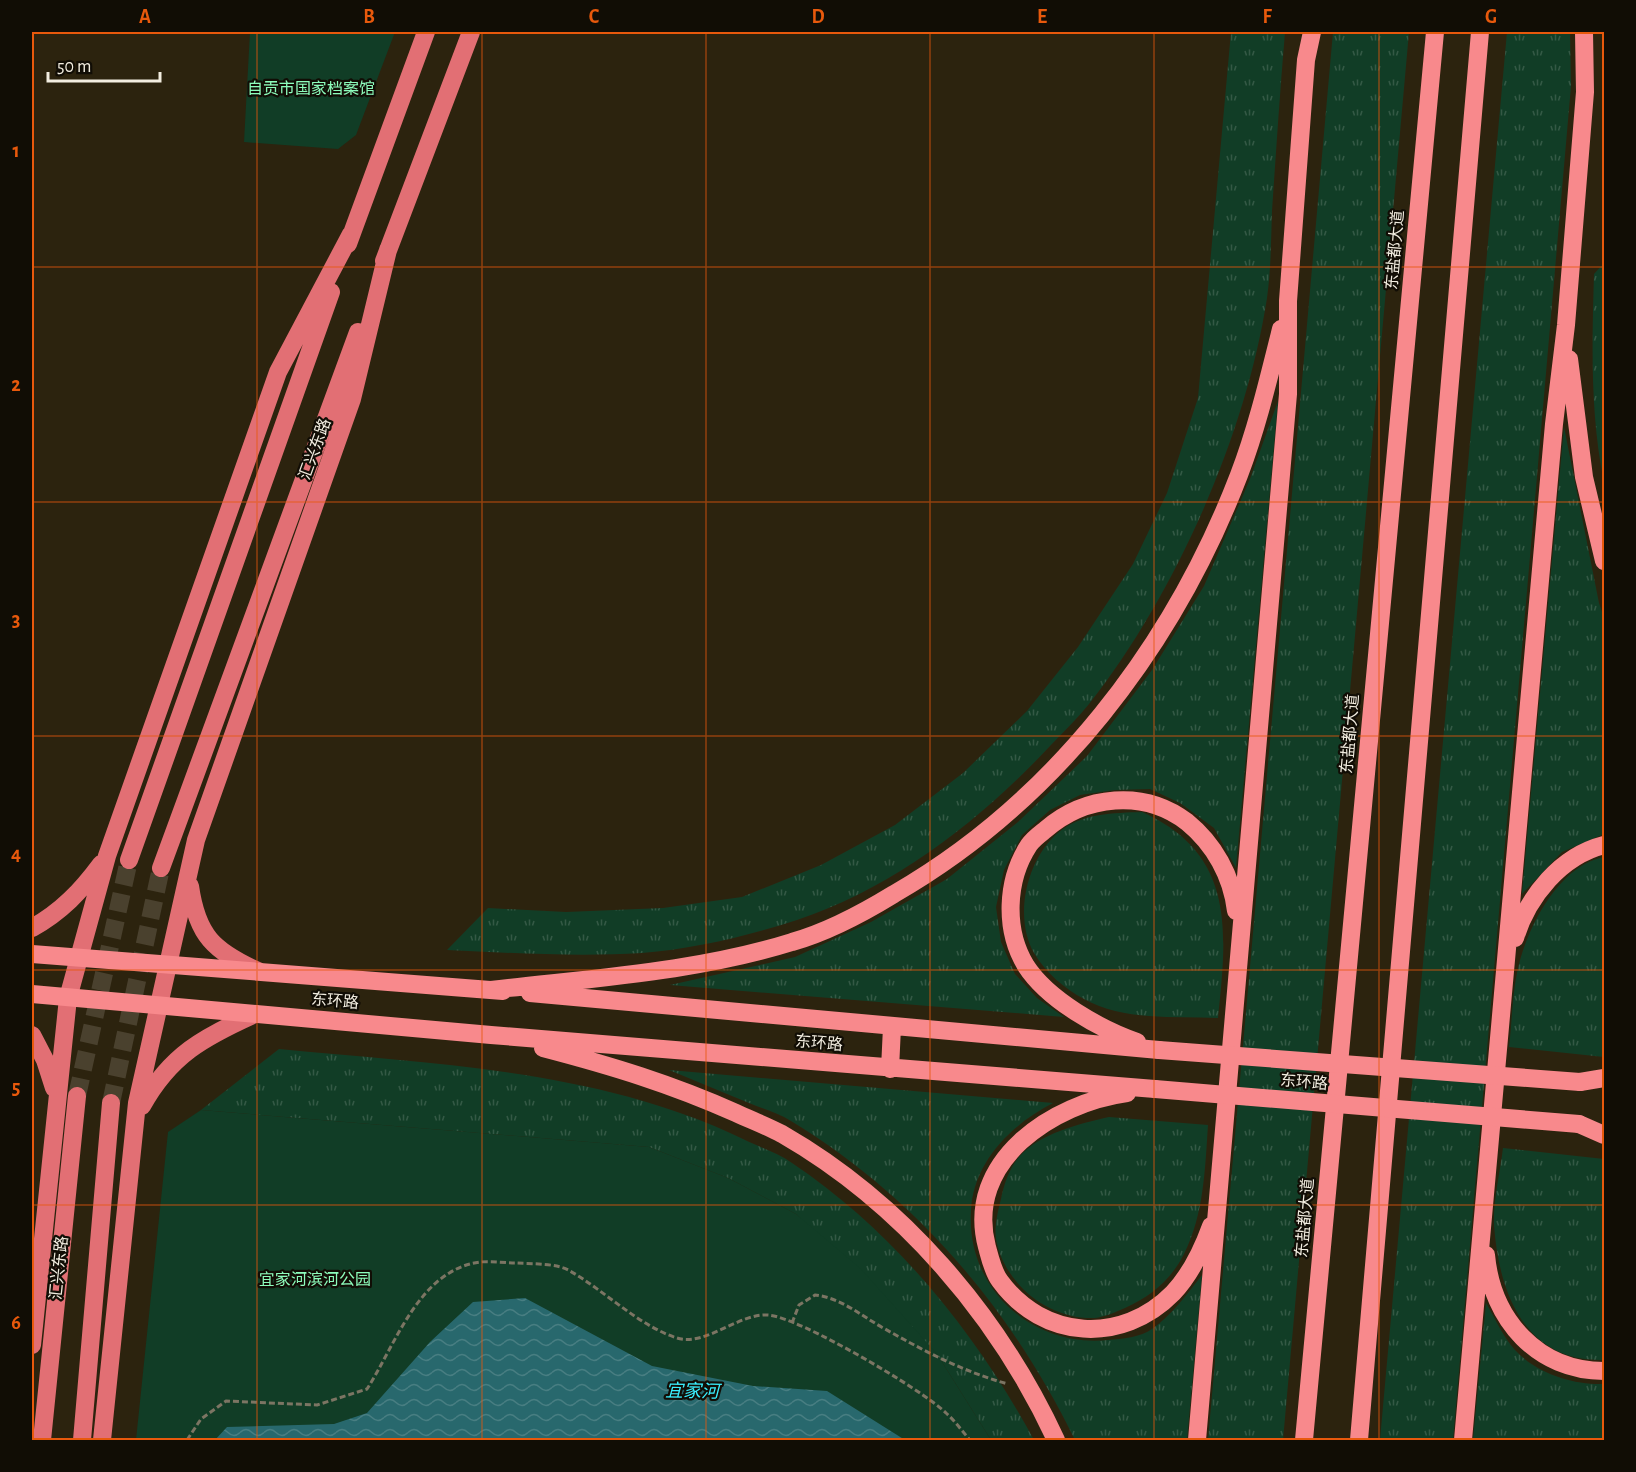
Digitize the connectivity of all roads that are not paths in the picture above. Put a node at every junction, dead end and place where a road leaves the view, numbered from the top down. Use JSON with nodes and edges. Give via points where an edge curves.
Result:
{"nodes":[{"id":1,"x":426,"y":32,"type":"edge"},
{"id":2,"x":471,"y":32,"type":"edge"},
{"id":3,"x":1307,"y":32,"type":"edge"},
{"id":4,"x":1312,"y":32,"type":"edge"},
{"id":5,"x":1435,"y":32,"type":"edge"},
{"id":6,"x":1480,"y":32,"type":"edge"},
{"id":7,"x":1584,"y":32,"type":"edge"},
{"id":8,"x":1593,"y":32,"type":"edge"},
{"id":9,"x":1306,"y":60,"type":"junction"},
{"id":10,"x":1585,"y":92,"type":"junction"},
{"id":11,"x":351,"y":234,"type":"junction"},
{"id":12,"x":388,"y":250,"type":"junction"},
{"id":13,"x":1288,"y":301,"type":"junction"},
{"id":14,"x":1566,"y":325,"type":"junction"},
{"id":15,"x":1605,"y":561,"type":"edge"},
{"id":16,"x":1605,"y":844,"type":"edge"},
{"id":17,"x":107,"y":855,"type":"junction"},
{"id":18,"x":129,"y":860,"type":"tunnel mouth"},
{"id":19,"x":161,"y":868,"type":"tunnel mouth"},
{"id":20,"x":189,"y":874,"type":"junction"},
{"id":21,"x":32,"y":928,"type":"edge"},
{"id":22,"x":1240,"y":941,"type":"junction"},
{"id":23,"x":32,"y":954,"type":"edge"},
{"id":24,"x":79,"y":959,"type":"junction"},
{"id":25,"x":168,"y":965,"type":"junction"},
{"id":26,"x":1505,"y":968,"type":"junction"},
{"id":27,"x":263,"y":973,"type":"junction"},
{"id":28,"x":492,"y":990,"type":"junction"},
{"id":29,"x":32,"y":994,"type":"edge"},
{"id":30,"x":68,"y":998,"type":"junction"},
{"id":31,"x":158,"y":1005,"type":"junction"},
{"id":32,"x":255,"y":1014,"type":"junction"},
{"id":33,"x":892,"y":1028,"type":"junction"},
{"id":34,"x":32,"y":1035,"type":"edge"},
{"id":35,"x":491,"y":1035,"type":"junction"},
{"id":36,"x":1159,"y":1050,"type":"junction"},
{"id":37,"x":890,"y":1069,"type":"junction"},
{"id":38,"x":1605,"y":1078,"type":"edge"},
{"id":39,"x":1580,"y":1082,"type":"junction"},
{"id":40,"x":1605,"y":1084,"type":"edge"},
{"id":41,"x":1155,"y":1089,"type":"junction"},
{"id":42,"x":56,"y":1094,"type":"junction"},
{"id":43,"x":77,"y":1096,"type":"tunnel mouth"},
{"id":44,"x":111,"y":1103,"type":"tunnel mouth"},
{"id":45,"x":135,"y":1119,"type":"junction"},
{"id":46,"x":1579,"y":1124,"type":"junction"},
{"id":47,"x":1605,"y":1127,"type":"edge"},
{"id":48,"x":1605,"y":1135,"type":"edge"},
{"id":49,"x":1217,"y":1210,"type":"junction"},
{"id":50,"x":1483,"y":1222,"type":"junction"},
{"id":51,"x":32,"y":1345,"type":"edge"},
{"id":52,"x":1605,"y":1371,"type":"edge"},
{"id":53,"x":42,"y":1440,"type":"edge"},
{"id":54,"x":82,"y":1440,"type":"edge"},
{"id":55,"x":102,"y":1440,"type":"edge"},
{"id":56,"x":1056,"y":1440,"type":"edge"},
{"id":57,"x":1197,"y":1440,"type":"edge"},
{"id":58,"x":1304,"y":1440,"type":"edge"},
{"id":59,"x":1359,"y":1440,"type":"edge"},
{"id":60,"x":1463,"y":1440,"type":"edge"}],
"edges":[{"from":1,"to":11,"type":"main road"},
{"from":2,"to":12,"type":"main road","name":"汇兴东路"},
{"from":3,"to":9,"type":"highway"},
{"from":4,"to":9,"type":"highway"},
{"from":5,"to":58,"type":"highway","name":"东盐都大道"},
{"from":6,"to":59,"type":"highway"},
{"from":7,"to":10,"type":"highway"},
{"from":8,"to":10,"type":"highway"},
{"from":9,"to":13,"type":"highway"},
{"from":10,"to":14,"type":"highway"},
{"from":11,"to":17,"type":"main road","via":[[278,372]]},
{"from":11,"to":18,"type":"main road"},
{"from":12,"to":19,"type":"main road","name":"汇兴东路"},
{"from":12,"to":20,"type":"main road","via":[[352,399],[200,828]]},
{"from":13,"to":22,"type":"highway","via":[[1288,394]]},
{"from":13,"to":28,"type":"highway","via":[[1239,475],[1192,579],[1140,664],[1078,744],[1012,812],[942,867],[865,911],[794,942],[711,962]]},
{"from":14,"to":15,"type":"highway","via":[[1584,477]]},
{"from":14,"to":26,"type":"highway"},
{"from":16,"to":26,"type":"highway","via":[[1569,860],[1541,888],[1521,919]]},
{"from":17,"to":21,"type":"main road","via":[[81,892]]},
{"from":17,"to":24,"type":"main road"},
{"from":20,"to":25,"type":"main road"},
{"from":20,"to":27,"type":"main road","via":[[193,908],[204,934],[227,957]]},
{"from":22,"to":36,"type":"highway","via":[[1234,897],[1223,866],[1201,834],[1176,813],[1148,802],[1115,800],[1082,806],[1058,819],[1029,844],[1016,872],[1010,899],[1011,925],[1027,967],[1050,991],[1090,1021]]},
{"from":22,"to":49,"type":"highway"},
{"from":23,"to":24,"type":"highway","name":"东环路"},
{"from":24,"to":25,"type":"highway","name":"东环路"},
{"from":24,"to":30,"type":"main road"},
{"from":25,"to":27,"type":"highway","name":"东环路"},
{"from":25,"to":31,"type":"main road"},
{"from":26,"to":50,"type":"highway"},
{"from":27,"to":28,"type":"highway","name":"东环路"},
{"from":28,"to":33,"type":"highway","name":"东环路"},
{"from":29,"to":30,"type":"highway","name":"东环路"},
{"from":30,"to":31,"type":"highway","name":"东环路"},
{"from":30,"to":42,"type":"main road"},
{"from":31,"to":32,"type":"highway","name":"东环路"},
{"from":31,"to":45,"type":"main road"},
{"from":32,"to":35,"type":"highway","name":"东环路"},
{"from":32,"to":45,"type":"main road","via":[[210,1035],[177,1057],[155,1083]]},
{"from":33,"to":36,"type":"highway","name":"东环路"},
{"from":33,"to":37,"type":"highway"},
{"from":34,"to":42,"type":"main road"},
{"from":35,"to":37,"type":"highway","name":"东环路"},
{"from":35,"to":56,"type":"highway","via":[[627,1070],[701,1098],[790,1139],[861,1187],[916,1236],[961,1288],[1026,1384]]},
{"from":36,"to":39,"type":"highway","name":"东环路","bridge":true},
{"from":37,"to":41,"type":"highway","name":"东环路"},
{"from":38,"to":39,"type":"highway"},
{"from":39,"to":40,"type":"highway","name":"东环路"},
{"from":41,"to":46,"type":"highway","name":"东环路","bridge":true},
{"from":41,"to":49,"type":"highway","via":[[1084,1103],[1018,1141],[997,1169],[985,1201],[983,1232],[998,1280],[1024,1308],[1053,1323],[1083,1329],[1119,1327],[1150,1313],[1175,1292],[1205,1242]]},
{"from":42,"to":51,"type":"main road"},
{"from":43,"to":53,"type":"main road","name":"汇兴东路"},
{"from":44,"to":54,"type":"main road"},
{"from":45,"to":55,"type":"main road"},
{"from":46,"to":47,"type":"highway","name":"东环路"},
{"from":46,"to":48,"type":"highway"},
{"from":49,"to":57,"type":"highway"},
{"from":50,"to":52,"type":"highway","via":[[1487,1269],[1498,1303],[1517,1335],[1553,1361],[1585,1371]]},
{"from":50,"to":60,"type":"highway"}]}
